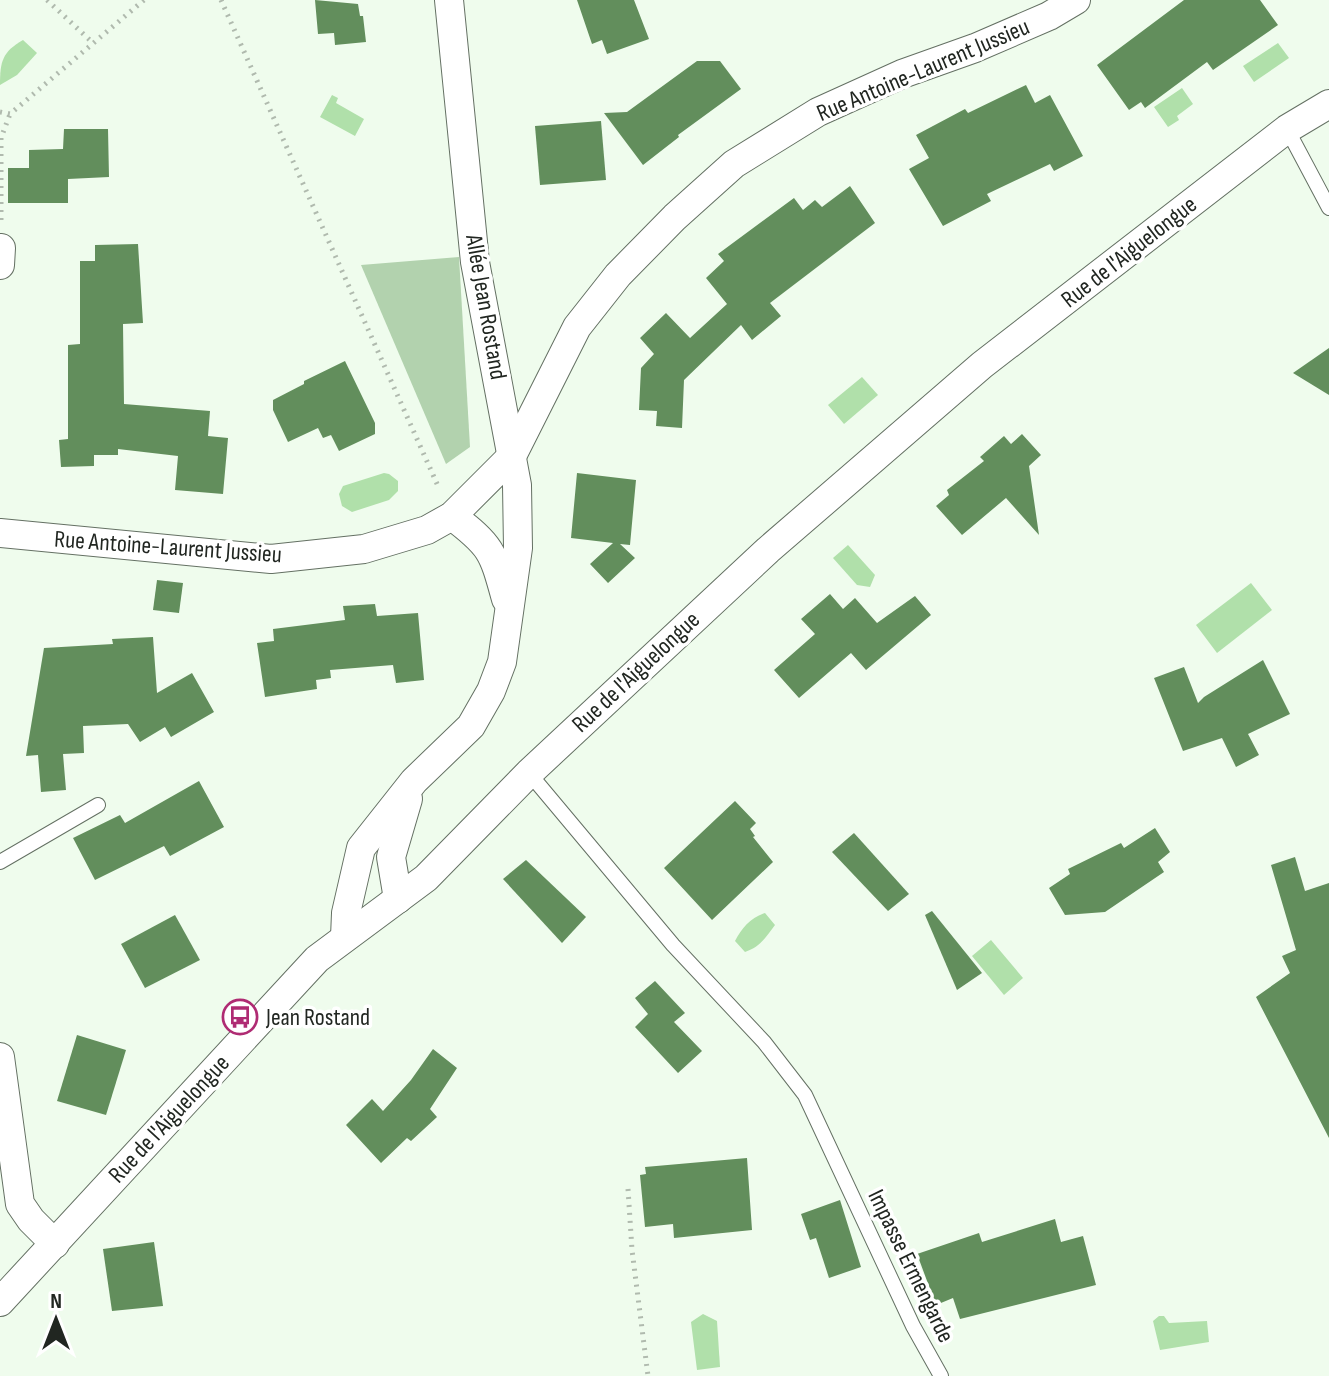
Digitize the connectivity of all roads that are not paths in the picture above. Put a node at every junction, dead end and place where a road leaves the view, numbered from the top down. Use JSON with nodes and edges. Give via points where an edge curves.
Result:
{"nodes":[{"id":1,"x":449,"y":0,"type":"edge"},
{"id":2,"x":1076,"y":0,"type":"edge"},
{"id":3,"x":1329,"y":104,"type":"edge"},
{"id":4,"x":1287,"y":129,"type":"junction"},
{"id":5,"x":1329,"y":208,"type":"edge"},
{"id":6,"x":512,"y":456,"type":"junction"},
{"id":7,"x":452,"y":516,"type":"junction"},
{"id":8,"x":0,"y":533,"type":"edge"},
{"id":9,"x":510,"y":613,"type":"junction"},
{"id":10,"x":529,"y":773,"type":"junction"},
{"id":11,"x":414,"y":781,"type":"junction"},
{"id":12,"x":98,"y":805,"type":"dead end"},
{"id":13,"x":0,"y":862,"type":"edge"},
{"id":14,"x":398,"y":899,"type":"junction"},
{"id":15,"x":345,"y":937,"type":"junction"},
{"id":16,"x":0,"y":1057,"type":"edge"},
{"id":17,"x":55,"y":1244,"type":"junction"},
{"id":18,"x":0,"y":1302,"type":"edge"},
{"id":19,"x":941,"y":1376,"type":"edge"}],
"edges":[{"from":1,"to":6,"type":"street","name":"Allée Jean Rostand","via":[[475,262]]},
{"from":2,"to":6,"type":"street","name":"Rue Antoine-Laurent Jussieu","via":[[987,43],[818,112],[734,164],[634,258],[577,327]]},
{"from":3,"to":4,"type":"street","name":"Rue de l'Aiguelongue"},
{"from":4,"to":5,"type":"lane"},
{"from":4,"to":10,"type":"street","name":"Rue de l'Aiguelongue","via":[[982,365],[768,550]]},
{"from":6,"to":7,"type":"street","name":"Rue Antoine-Laurent Jussieu"},
{"from":6,"to":9,"type":"street","name":"Allée Jean Rostand","via":[[518,548]]},
{"from":7,"to":8,"type":"street","name":"Rue Antoine-Laurent Jussieu","via":[[427,530],[364,549],[271,559]]},
{"from":7,"to":9,"type":"street","name":"Allée Jean Rostand","via":[[494,556]]},
{"from":9,"to":11,"type":"street","name":"Allée Jean Rostand","via":[[491,691],[471,726]]},
{"from":10,"to":14,"type":"street","name":"Rue de l'Aiguelongue","via":[[426,878]]},
{"from":10,"to":19,"type":"lane","name":"Impasse Ermengarde","via":[[805,1095]]},
{"from":11,"to":14,"type":"street","name":"Allée Jean Rostand","via":[[391,857]]},
{"from":11,"to":15,"type":"street","name":"Allée Jean Rostand","via":[[361,848]]},
{"from":12,"to":13,"type":"lane"},
{"from":14,"to":15,"type":"street","name":"Rue de l'Aiguelongue"},
{"from":15,"to":17,"type":"street","name":"Rue de l'Aiguelongue","via":[[317,959]]},
{"from":16,"to":17,"type":"street","via":[[20,1204]]},
{"from":17,"to":18,"type":"street","name":"Rue de l'Aiguelongue"}]}
